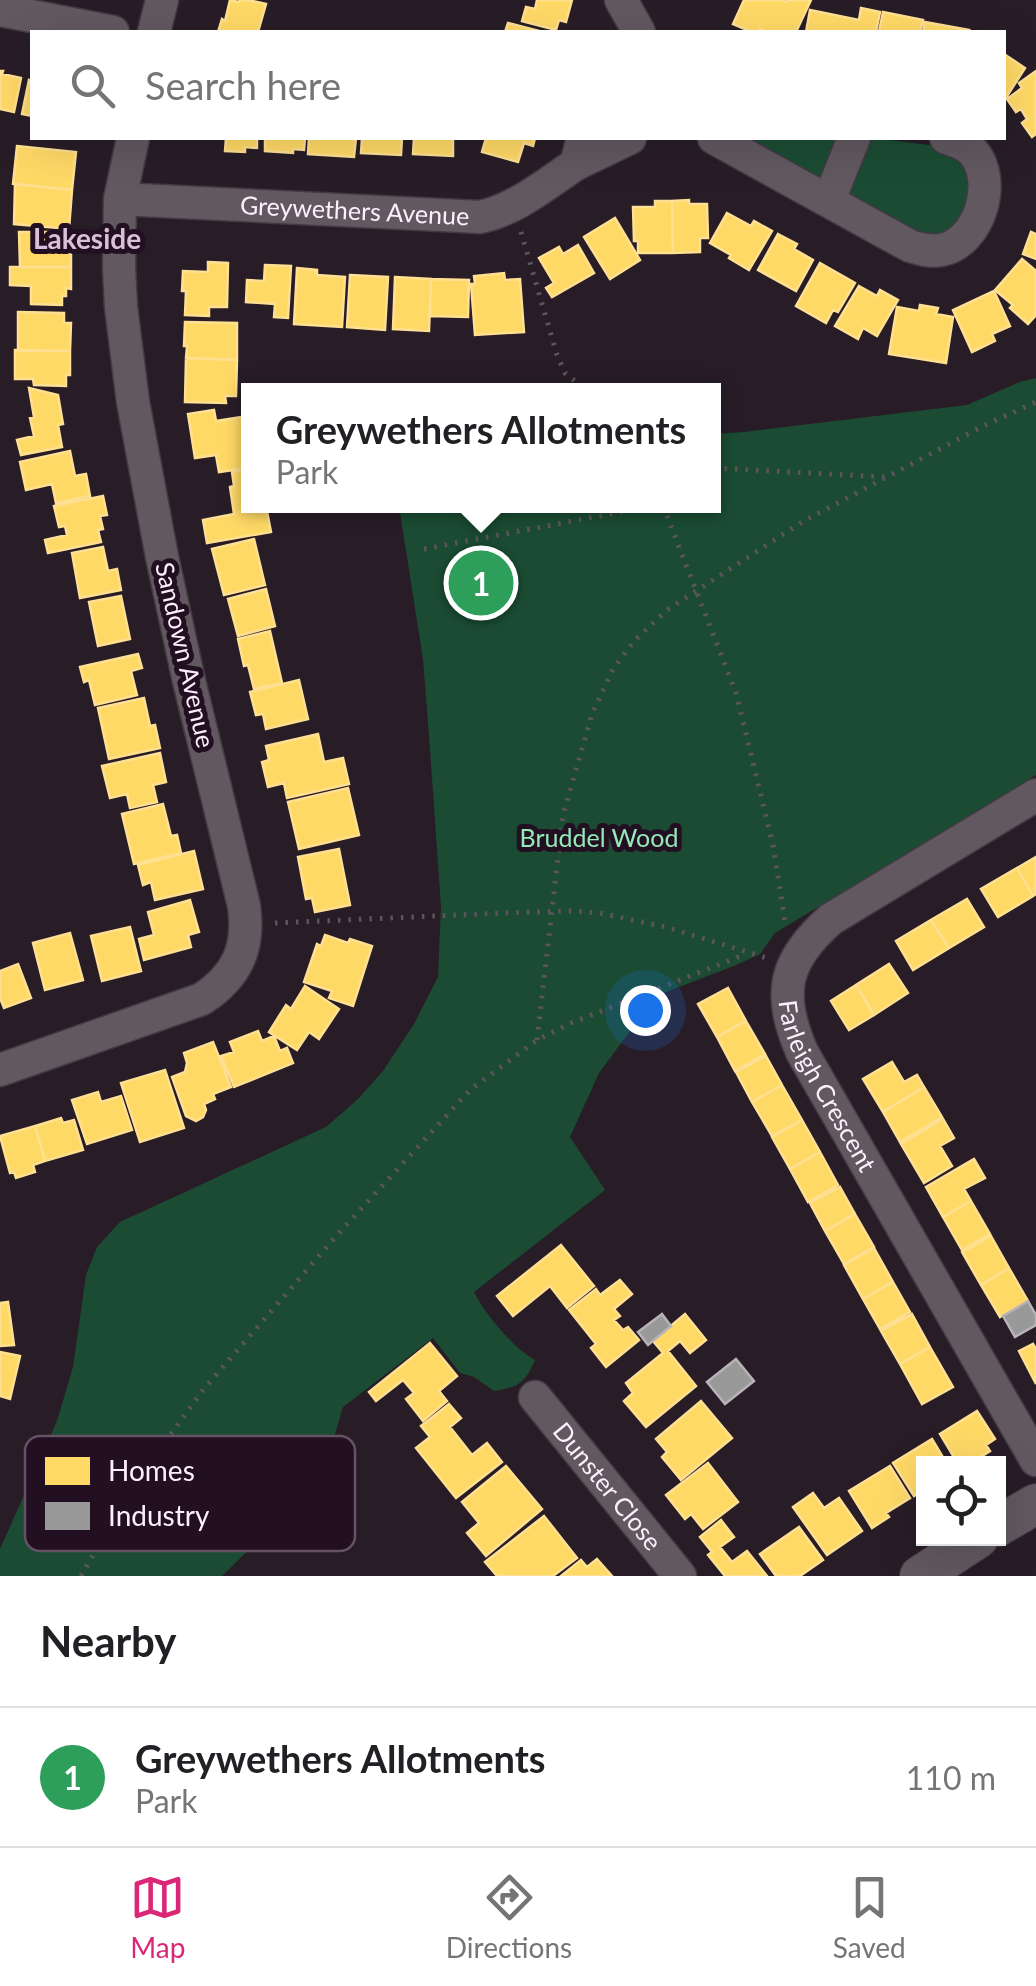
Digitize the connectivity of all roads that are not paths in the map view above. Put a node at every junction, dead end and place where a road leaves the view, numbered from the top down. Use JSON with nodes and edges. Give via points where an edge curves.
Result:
{"nodes":[{"id":1,"x":162,"y":0,"type":"edge"},
{"id":2,"x":620,"y":0,"type":"edge"},
{"id":3,"x":0,"y":10,"type":"edge"},
{"id":4,"x":102,"y":30,"type":"edge"},
{"id":5,"x":154,"y":30,"type":"edge"},
{"id":6,"x":612,"y":30,"type":"edge"},
{"id":7,"x":638,"y":30,"type":"edge"},
{"id":8,"x":132,"y":140,"type":"edge"},
{"id":9,"x":622,"y":140,"type":"edge"},
{"id":10,"x":718,"y":140,"type":"edge"},
{"id":11,"x":853,"y":140,"type":"edge"},
{"id":12,"x":952,"y":140,"type":"edge"},
{"id":13,"x":579,"y":151,"type":"edge"},
{"id":14,"x":120,"y":199,"type":"junction"},
{"id":15,"x":829,"y":200,"type":"junction"},
{"id":16,"x":1036,"y":796,"type":"edge"},
{"id":17,"x":0,"y":1070,"type":"edge"},
{"id":18,"x":535,"y":1397,"type":"dead end"},
{"id":19,"x":1036,"y":1460,"type":"edge"},
{"id":20,"x":1036,"y":1504,"type":"edge"},
{"id":21,"x":1006,"y":1521,"type":"edge"},
{"id":22,"x":966,"y":1546,"type":"edge"},
{"id":23,"x":680,"y":1576,"type":"edge"},
{"id":24,"x":920,"y":1576,"type":"edge"}],
"edges":[{"from":1,"to":5,"type":"street"},
{"from":2,"to":6,"type":"street"},
{"from":2,"to":7,"type":"street"},
{"from":3,"to":4,"type":"street"},
{"from":8,"to":14,"type":"street","name":"Sandown Avenue"},
{"from":9,"to":13,"type":"street","name":"Greywethers Avenue"},
{"from":10,"to":15,"type":"street"},
{"from":11,"to":15,"type":"street"},
{"from":12,"to":15,"type":"street","via":[[975,154],[984,178],[975,222],[953,246],[910,246]]},
{"from":13,"to":14,"type":"street","name":"Greywethers Avenue","via":[[513,205],[462,218]]},
{"from":14,"to":17,"type":"street","name":"Sandown Avenue","via":[[121,307],[133,402],[246,924],[229,978],[202,999]]},
{"from":16,"to":19,"type":"street","name":"Farleigh Crescent","via":[[831,919],[791,967],[786,992],[802,1052]]},
{"from":18,"to":23,"type":"street","name":"Dunster Close"},
{"from":20,"to":21,"type":"street"},
{"from":22,"to":24,"type":"street"}]}
